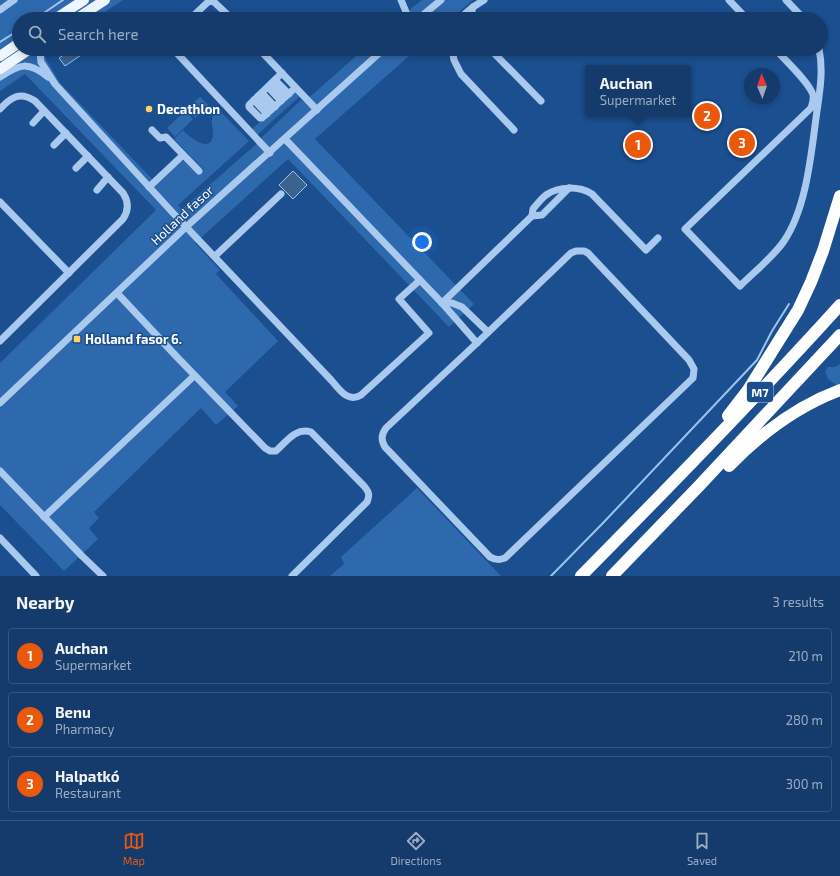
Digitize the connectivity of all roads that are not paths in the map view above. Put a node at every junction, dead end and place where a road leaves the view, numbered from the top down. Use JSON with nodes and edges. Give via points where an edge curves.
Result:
{"nodes":[{"id":1,"x":84,"y":0,"type":"edge"},
{"id":2,"x":105,"y":0,"type":"edge"},
{"id":3,"x":400,"y":0,"type":"edge"},
{"id":4,"x":441,"y":0,"type":"edge"},
{"id":5,"x":484,"y":0,"type":"edge"},
{"id":6,"x":729,"y":0,"type":"edge"},
{"id":7,"x":786,"y":0,"type":"edge"},
{"id":8,"x":13,"y":1,"type":"edge"},
{"id":9,"x":473,"y":7,"type":"junction"},
{"id":10,"x":0,"y":10,"type":"edge"},
{"id":11,"x":66,"y":12,"type":"edge"},
{"id":12,"x":87,"y":12,"type":"edge"},
{"id":13,"x":197,"y":12,"type":"edge"},
{"id":14,"x":225,"y":12,"type":"edge"},
{"id":15,"x":406,"y":12,"type":"edge"},
{"id":16,"x":426,"y":12,"type":"edge"},
{"id":17,"x":467,"y":12,"type":"edge"},
{"id":18,"x":472,"y":12,"type":"edge"},
{"id":19,"x":740,"y":12,"type":"edge"},
{"id":20,"x":797,"y":12,"type":"edge"},
{"id":21,"x":12,"y":48,"type":"edge"},
{"id":22,"x":0,"y":56,"type":"edge"},
{"id":23,"x":20,"y":56,"type":"edge"},
{"id":24,"x":40,"y":56,"type":"edge"},
{"id":25,"x":179,"y":56,"type":"edge"},
{"id":26,"x":266,"y":56,"type":"edge"},
{"id":27,"x":376,"y":56,"type":"edge"},
{"id":28,"x":453,"y":56,"type":"edge"},
{"id":29,"x":497,"y":56,"type":"edge"},
{"id":30,"x":782,"y":56,"type":"edge"},
{"id":31,"x":819,"y":56,"type":"edge"},
{"id":32,"x":0,"y":69,"type":"edge"},
{"id":33,"x":282,"y":73,"type":"junction"},
{"id":34,"x":0,"y":77,"type":"edge"},
{"id":35,"x":272,"y":83,"type":"junction"},
{"id":36,"x":56,"y":84,"type":"junction"},
{"id":37,"x":295,"y":88,"type":"junction"},
{"id":38,"x":258,"y":96,"type":"junction"},
{"id":39,"x":285,"y":97,"type":"junction"},
{"id":40,"x":541,"y":101,"type":"dead end"},
{"id":41,"x":0,"y":109,"type":"edge"},
{"id":42,"x":271,"y":110,"type":"junction"},
{"id":43,"x":317,"y":110,"type":"junction"},
{"id":44,"x":44,"y":111,"type":"junction"},
{"id":45,"x":33,"y":123,"type":"dead end"},
{"id":46,"x":152,"y":130,"type":"dead end"},
{"id":47,"x":514,"y":130,"type":"dead end"},
{"id":48,"x":66,"y":133,"type":"junction"},
{"id":49,"x":285,"y":139,"type":"junction"},
{"id":50,"x":54,"y":145,"type":"dead end"},
{"id":51,"x":270,"y":152,"type":"junction"},
{"id":52,"x":183,"y":154,"type":"junction"},
{"id":53,"x":88,"y":156,"type":"junction"},
{"id":54,"x":76,"y":168,"type":"dead end"},
{"id":55,"x":199,"y":171,"type":"dead end"},
{"id":56,"x":108,"y":177,"type":"junction"},
{"id":57,"x":149,"y":187,"type":"junction"},
{"id":58,"x":569,"y":188,"type":"junction"},
{"id":59,"x":96,"y":190,"type":"dead end"},
{"id":60,"x":281,"y":194,"type":"dead end"},
{"id":61,"x":840,"y":196,"type":"edge"},
{"id":62,"x":0,"y":202,"type":"edge"},
{"id":63,"x":532,"y":216,"type":"junction"},
{"id":64,"x":186,"y":227,"type":"junction"},
{"id":65,"x":658,"y":238,"type":"dead end"},
{"id":66,"x":215,"y":256,"type":"junction"},
{"id":67,"x":69,"y":273,"type":"junction"},
{"id":68,"x":420,"y":280,"type":"junction"},
{"id":69,"x":116,"y":293,"type":"junction"},
{"id":70,"x":442,"y":303,"type":"junction"},
{"id":71,"x":840,"y":305,"type":"edge"},
{"id":72,"x":488,"y":332,"type":"junction"},
{"id":73,"x":840,"y":335,"type":"edge"},
{"id":74,"x":0,"y":341,"type":"edge"},
{"id":75,"x":477,"y":343,"type":"junction"},
{"id":76,"x":194,"y":376,"type":"junction"},
{"id":77,"x":840,"y":390,"type":"edge"},
{"id":78,"x":0,"y":403,"type":"edge"},
{"id":79,"x":0,"y":471,"type":"edge"},
{"id":80,"x":678,"y":478,"type":"junction"},
{"id":81,"x":699,"y":486,"type":"junction"},
{"id":82,"x":44,"y":517,"type":"junction"},
{"id":83,"x":0,"y":538,"type":"edge"},
{"id":84,"x":36,"y":576,"type":"edge"},
{"id":85,"x":103,"y":576,"type":"edge"},
{"id":86,"x":292,"y":576,"type":"edge"},
{"id":87,"x":581,"y":576,"type":"edge"},
{"id":88,"x":612,"y":576,"type":"edge"}],
"edges":[{"from":1,"to":11,"type":"main road"},
{"from":2,"to":12,"type":"main road"},
{"from":3,"to":15,"type":"street"},
{"from":4,"to":16,"type":"street"},
{"from":5,"to":9,"type":"street"},
{"from":6,"to":19,"type":"street"},
{"from":7,"to":20,"type":"street"},
{"from":8,"to":10,"type":"street"},
{"from":9,"to":17,"type":"street"},
{"from":9,"to":18,"type":"street"},
{"from":13,"to":14,"type":"street","via":[[208,2],[213,1]]},
{"from":21,"to":22,"type":"main road"},
{"from":23,"to":32,"type":"main road"},
{"from":24,"to":36,"type":"street","via":[[40,62]]},
{"from":25,"to":51,"type":"street"},
{"from":26,"to":33,"type":"street"},
{"from":27,"to":43,"type":"street","name":"Holland fasor"},
{"from":28,"to":47,"type":"street","via":[[461,74]]},
{"from":29,"to":40,"type":"street"},
{"from":30,"to":31,"type":"street","via":[[811,91],[811,108],[685,229],[740,286],[784,242],[796,216],[808,176],[821,78]]},
{"from":33,"to":35,"type":"street"},
{"from":33,"to":37,"type":"street"},
{"from":34,"to":36,"type":"street","via":[[15,67],[26,66],[38,70]]},
{"from":35,"to":38,"type":"street"},
{"from":35,"to":39,"type":"street"},
{"from":35,"to":39,"type":"street"},
{"from":36,"to":57,"type":"street"},
{"from":37,"to":39,"type":"street"},
{"from":37,"to":43,"type":"street"},
{"from":38,"to":42,"type":"street"},
{"from":38,"to":42,"type":"street","via":[[248,106],[260,118]]},
{"from":39,"to":42,"type":"street"},
{"from":41,"to":44,"type":"street","via":[[9,100],[18,96],[30,98]]},
{"from":43,"to":49,"type":"street","name":"Holland fasor"},
{"from":44,"to":45,"type":"street"},
{"from":44,"to":48,"type":"street"},
{"from":46,"to":52,"type":"street","via":[[160,138],[166,137]]},
{"from":48,"to":50,"type":"street"},
{"from":48,"to":53,"type":"street"},
{"from":49,"to":51,"type":"street","name":"Holland fasor"},
{"from":49,"to":68,"type":"street"},
{"from":51,"to":64,"type":"street","name":"Holland fasor"},
{"from":52,"to":55,"type":"street"},
{"from":52,"to":57,"type":"street"},
{"from":53,"to":54,"type":"street"},
{"from":53,"to":56,"type":"street"},
{"from":56,"to":59,"type":"street"},
{"from":56,"to":67,"type":"street","via":[[126,198],[126,215]]},
{"from":57,"to":64,"type":"street"},
{"from":58,"to":63,"type":"street","via":[[542,214]]},
{"from":58,"to":63,"type":"street","via":[[557,190],[546,196],[533,209]]},
{"from":58,"to":65,"type":"street","via":[[582,189],[592,194],[646,250]]},
{"from":60,"to":66,"type":"street"},
{"from":61,"to":80,"type":"highway","via":[[821,257],[798,310],[748,390],[688,461]]},
{"from":62,"to":67,"type":"street"},
{"from":63,"to":70,"type":"street"},
{"from":64,"to":66,"type":"street"},
{"from":64,"to":69,"type":"street","name":"Holland fasor"},
{"from":66,"to":68,"type":"street","via":[[345,395],[351,398],[361,395],[429,333],[399,299]]},
{"from":67,"to":74,"type":"street"},
{"from":68,"to":70,"type":"street"},
{"from":69,"to":76,"type":"street"},
{"from":69,"to":78,"type":"street","name":"Holland fasor"},
{"from":70,"to":72,"type":"street","via":[[462,307]]},
{"from":70,"to":75,"type":"street"},
{"from":71,"to":80,"type":"highway","number":"M7"},
{"from":72,"to":75,"type":"street"},
{"from":72,"to":75,"type":"street","via":[[571,253],[584,251],[684,354],[694,369],[691,381],[500,560],[490,557],[382,440],[386,428]]},
{"from":73,"to":81,"type":"highway","number":"M7"},
{"from":76,"to":82,"type":"street"},
{"from":76,"to":86,"type":"street","via":[[265,448],[276,451],[296,433],[311,432],[368,492],[367,502]]},
{"from":77,"to":81,"type":"highway","via":[[811,402],[782,420],[757,439],[723,472]]},
{"from":79,"to":82,"type":"street"},
{"from":80,"to":87,"type":"highway","number":"M7"},
{"from":81,"to":88,"type":"highway","number":"M7"},
{"from":82,"to":85,"type":"street"},
{"from":83,"to":84,"type":"street"}]}
